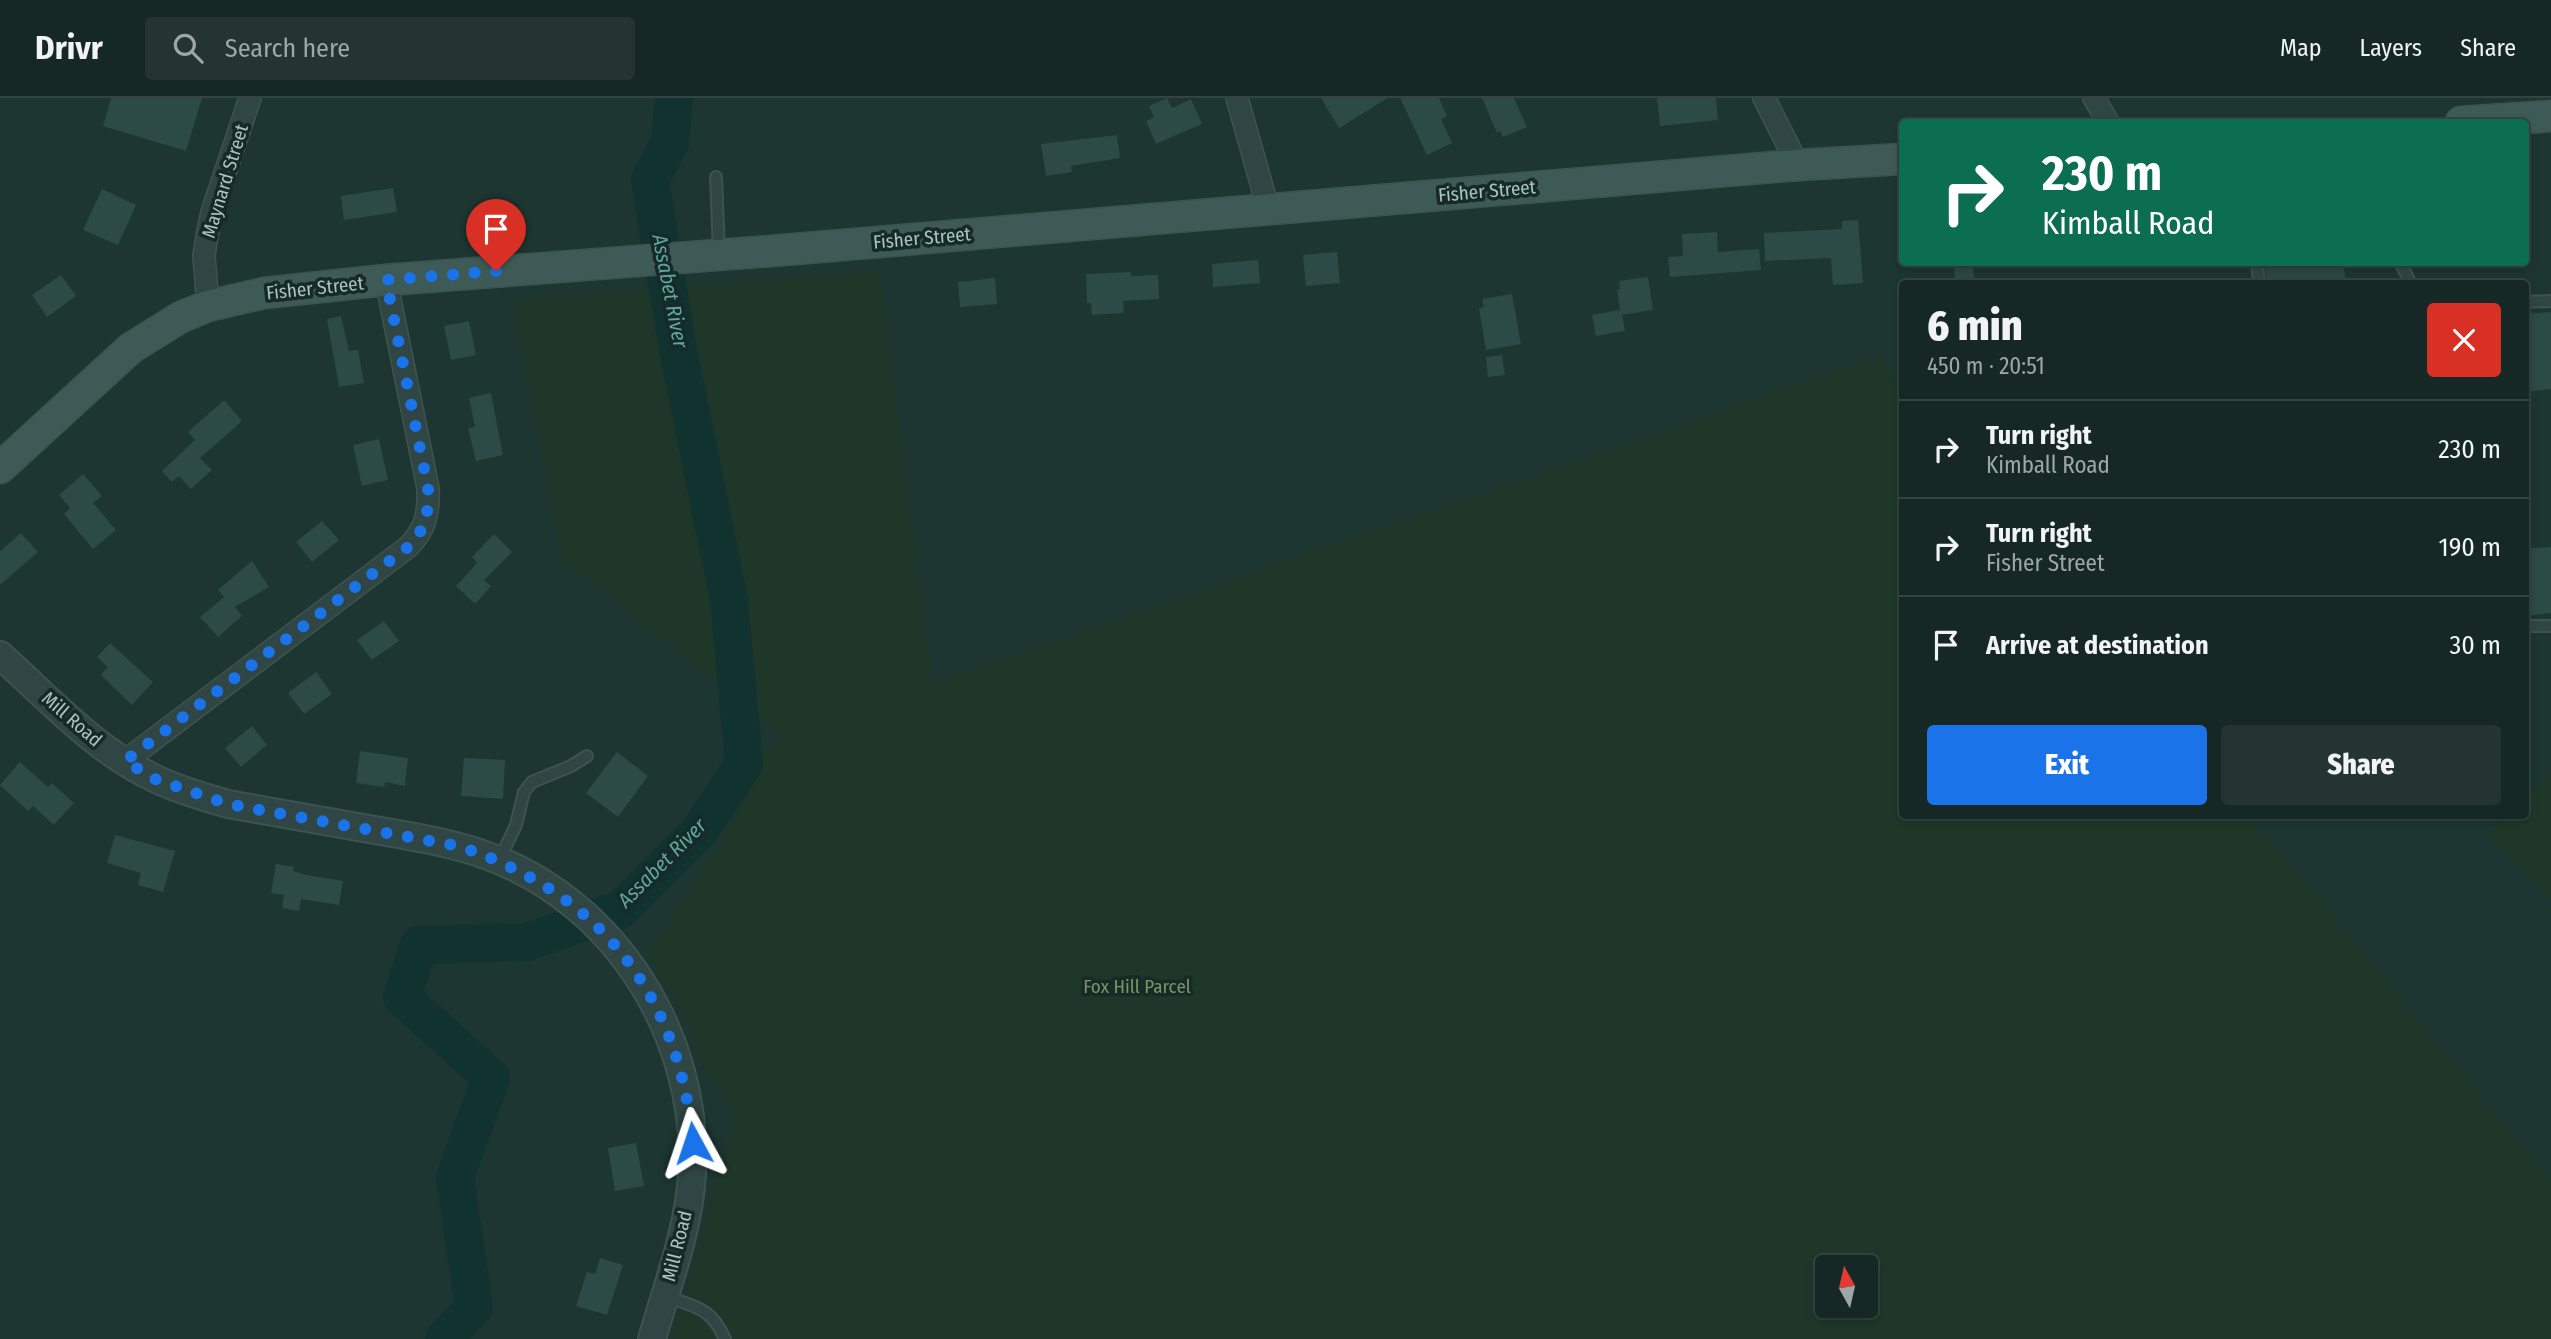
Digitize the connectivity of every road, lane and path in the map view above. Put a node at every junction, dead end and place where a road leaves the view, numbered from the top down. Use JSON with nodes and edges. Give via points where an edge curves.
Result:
{"nodes":[{"id":1,"x":250,"y":98,"type":"edge"},
{"id":2,"x":1237,"y":98,"type":"edge"},
{"id":3,"x":1764,"y":98,"type":"edge"},
{"id":4,"x":2094,"y":98,"type":"edge"},
{"id":5,"x":2551,"y":116,"type":"edge"},
{"id":6,"x":2106,"y":119,"type":"edge"},
{"id":7,"x":2506,"y":119,"type":"edge"},
{"id":8,"x":1899,"y":159,"type":"edge"},
{"id":9,"x":1798,"y":165,"type":"junction"},
{"id":10,"x":716,"y":177,"type":"dead end"},
{"id":11,"x":1268,"y":208,"type":"junction"},
{"id":12,"x":719,"y":254,"type":"junction"},
{"id":13,"x":386,"y":280,"type":"junction"},
{"id":14,"x":2551,"y":301,"type":"edge"},
{"id":15,"x":2529,"y":302,"type":"edge"},
{"id":16,"x":208,"y":306,"type":"junction"},
{"id":17,"x":0,"y":468,"type":"edge"},
{"id":18,"x":2529,"y":626,"type":"edge"},
{"id":19,"x":2551,"y":626,"type":"edge"},
{"id":20,"x":0,"y":655,"type":"edge"},
{"id":21,"x":587,"y":756,"type":"dead end"},
{"id":22,"x":125,"y":761,"type":"junction"},
{"id":23,"x":510,"y":866,"type":"junction"},
{"id":24,"x":664,"y":1296,"type":"junction"},
{"id":25,"x":652,"y":1339,"type":"edge"},
{"id":26,"x":725,"y":1339,"type":"edge"}],
"edges":[{"from":1,"to":16,"type":"street","name":"Maynard Street","via":[[207,236]]},
{"from":2,"to":11,"type":"street"},
{"from":3,"to":9,"type":"street"},
{"from":4,"to":6,"type":"street"},
{"from":5,"to":7,"type":"main road"},
{"from":8,"to":9,"type":"main road","name":"Fisher Street"},
{"from":9,"to":11,"type":"main road","name":"Fisher Street"},
{"from":10,"to":12,"type":"lane"},
{"from":11,"to":12,"type":"main road","name":"Fisher Street"},
{"from":12,"to":13,"type":"main road","name":"Fisher Street"},
{"from":13,"to":16,"type":"main road","name":"Fisher Street","via":[[264,293]]},
{"from":13,"to":22,"type":"street","via":[[428,488],[425,527],[408,547]]},
{"from":14,"to":15,"type":"lane"},
{"from":16,"to":17,"type":"main road","name":"Fisher Street","via":[[131,348]]},
{"from":18,"to":19,"type":"lane"},
{"from":20,"to":22,"type":"street","name":"Mill Road","via":[[93,739]]},
{"from":21,"to":23,"type":"lane","via":[[532,782],[524,792]]},
{"from":22,"to":23,"type":"street","name":"Mill Road","via":[[155,779],[216,801],[458,846]]},
{"from":23,"to":24,"type":"street","name":"Mill Road","via":[[577,908],[602,931],[644,984],[673,1044],[690,1110],[692,1177]]},
{"from":24,"to":25,"type":"street","name":"Mill Road"},
{"from":24,"to":26,"type":"lane","via":[[706,1311],[718,1322]]}]}
